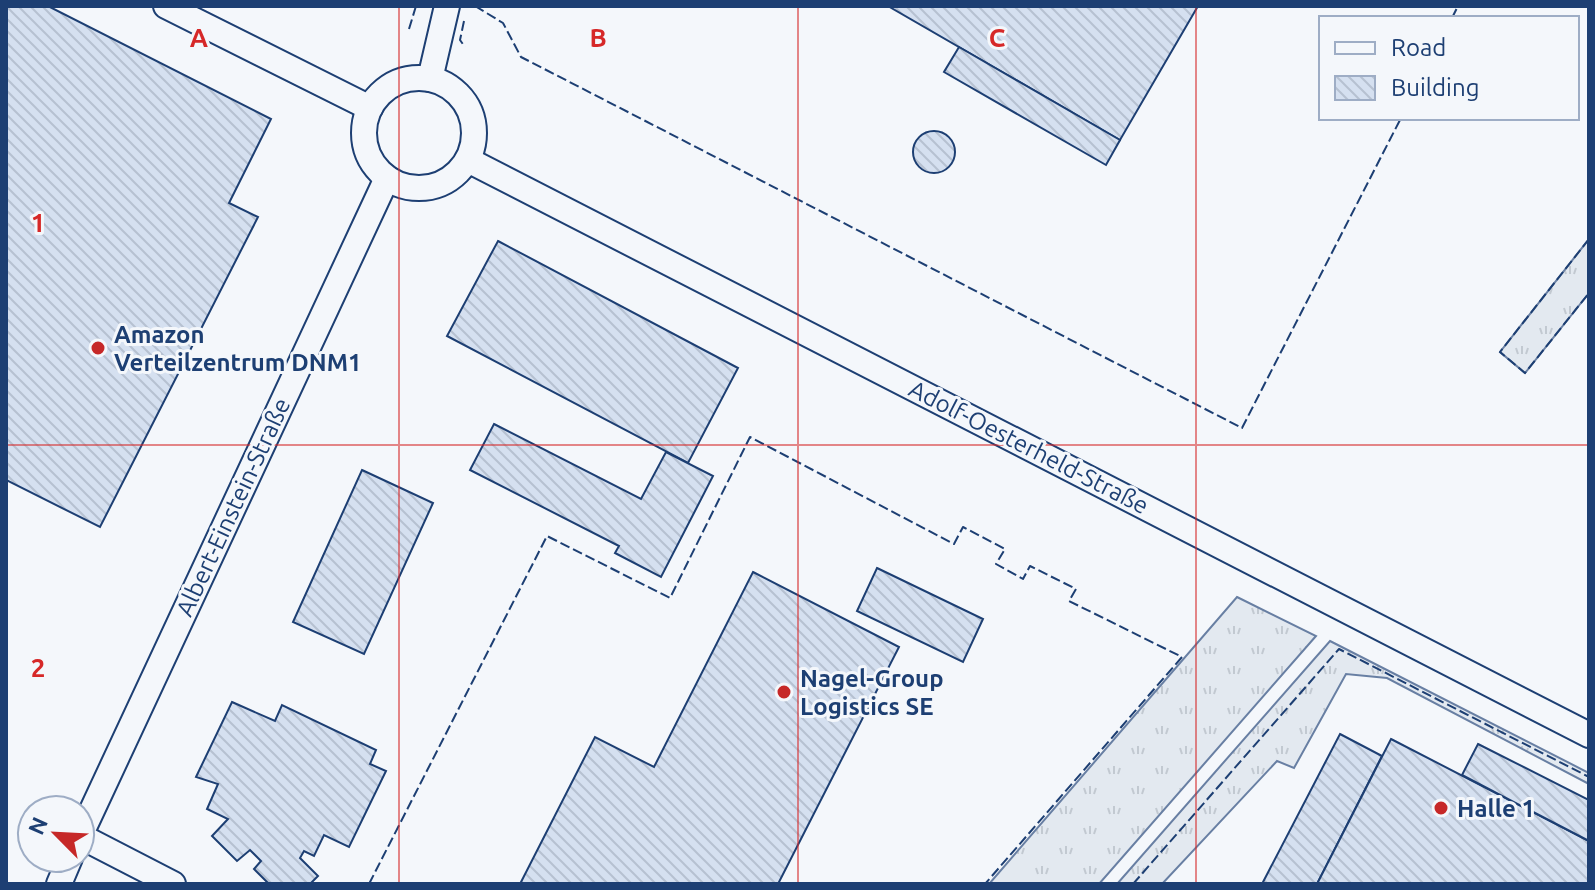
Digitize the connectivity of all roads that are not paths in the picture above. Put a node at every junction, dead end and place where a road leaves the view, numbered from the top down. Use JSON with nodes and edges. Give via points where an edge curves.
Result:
{"nodes":[{"id":1,"x":166,"y":6,"type":"edge"},
{"id":2,"x":447,"y":6,"type":"edge"},
{"id":3,"x":430,"y":79,"type":"junction"},
{"id":4,"x":370,"y":108,"type":"junction"},
{"id":5,"x":468,"y":160,"type":"junction"},
{"id":6,"x":387,"y":178,"type":"junction"},
{"id":7,"x":1589,"y":735,"type":"edge"},
{"id":8,"x":96,"y":802,"type":"edge"},
{"id":9,"x":96,"y":844,"type":"edge"},
{"id":10,"x":173,"y":884,"type":"edge"}],
"edges":[{"from":1,"to":4,"type":"street"},
{"from":2,"to":3,"type":"street"},
{"from":3,"to":4,"type":"street","via":[[401,81]]},
{"from":3,"to":5,"type":"street","via":[[460,96],[469,110],[474,126]]},
{"from":4,"to":6,"type":"street","via":[[364,134],[368,155]]},
{"from":5,"to":6,"type":"street","via":[[435,187],[402,186]]},
{"from":5,"to":7,"type":"street","name":"Adolf-Oesterheld-Straße"},
{"from":6,"to":8,"type":"street","name":"Albert-Einstein-Straße"},
{"from":9,"to":10,"type":"street"}]}
